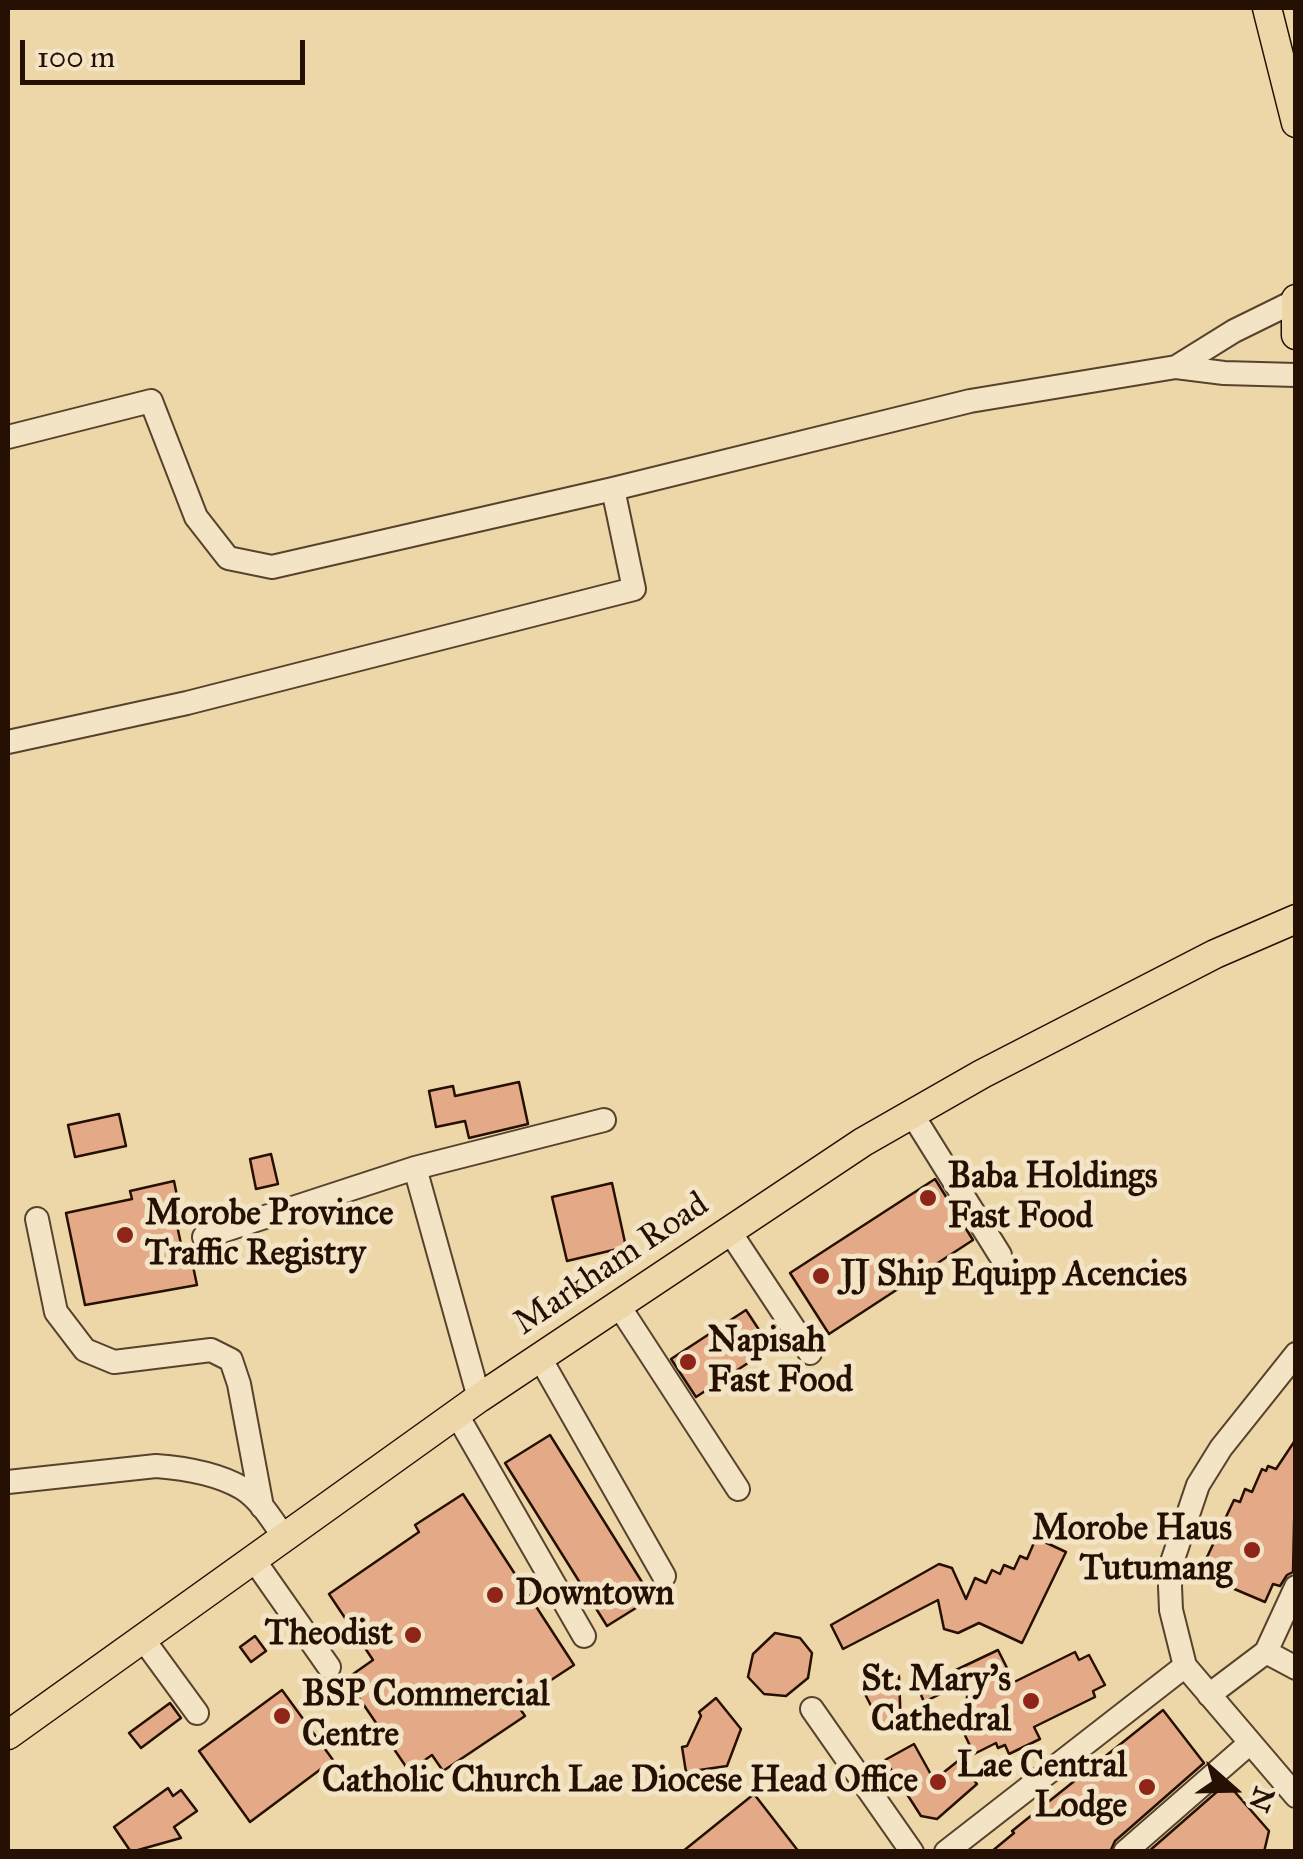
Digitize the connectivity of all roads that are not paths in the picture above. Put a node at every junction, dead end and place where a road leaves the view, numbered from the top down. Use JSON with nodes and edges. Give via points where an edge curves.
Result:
{"nodes":[{"id":1,"x":1266,"y":8,"type":"edge"},
{"id":2,"x":1296,"y":123,"type":"edge"},
{"id":3,"x":1295,"y":300,"type":"edge"},
{"id":4,"x":1296,"y":335,"type":"edge"},
{"id":5,"x":1176,"y":367,"type":"junction"},
{"id":6,"x":1296,"y":375,"type":"edge"},
{"id":7,"x":8,"y":436,"type":"edge"},
{"id":8,"x":613,"y":489,"type":"junction"},
{"id":9,"x":8,"y":742,"type":"edge"},
{"id":10,"x":1296,"y":919,"type":"edge"},
{"id":11,"x":912,"y":1114,"type":"junction"},
{"id":12,"x":604,"y":1120,"type":"dead end"},
{"id":13,"x":415,"y":1168,"type":"junction"},
{"id":14,"x":37,"y":1219,"type":"dead end"},
{"id":15,"x":730,"y":1232,"type":"junction"},
{"id":16,"x":204,"y":1237,"type":"dead end"},
{"id":17,"x":1000,"y":1255,"type":"dead end"},
{"id":18,"x":618,"y":1306,"type":"junction"},
{"id":19,"x":810,"y":1354,"type":"dead end"},
{"id":20,"x":1296,"y":1354,"type":"edge"},
{"id":21,"x":540,"y":1358,"type":"junction"},
{"id":22,"x":468,"y":1407,"type":"junction"},
{"id":23,"x":8,"y":1482,"type":"edge"},
{"id":24,"x":738,"y":1489,"type":"dead end"},
{"id":25,"x":262,"y":1506,"type":"junction"},
{"id":26,"x":284,"y":1537,"type":"junction"},
{"id":27,"x":254,"y":1560,"type":"junction"},
{"id":28,"x":664,"y":1576,"type":"dead end"},
{"id":29,"x":1296,"y":1588,"type":"edge"},
{"id":30,"x":584,"y":1636,"type":"dead end"},
{"id":31,"x":143,"y":1639,"type":"junction"},
{"id":32,"x":1266,"y":1652,"type":"junction"},
{"id":33,"x":1185,"y":1666,"type":"junction"},
{"id":34,"x":330,"y":1668,"type":"dead end"},
{"id":35,"x":1296,"y":1668,"type":"edge"},
{"id":36,"x":1209,"y":1695,"type":"junction"},
{"id":37,"x":812,"y":1708,"type":"dead end"},
{"id":38,"x":197,"y":1713,"type":"dead end"},
{"id":39,"x":8,"y":1735,"type":"edge"},
{"id":40,"x":1250,"y":1743,"type":"junction"},
{"id":41,"x":1296,"y":1796,"type":"edge"},
{"id":42,"x":912,"y":1852,"type":"edge"},
{"id":43,"x":946,"y":1852,"type":"edge"},
{"id":44,"x":1125,"y":1852,"type":"edge"}],
"edges":[{"from":1,"to":2,"type":"main road"},
{"from":3,"to":4,"type":"main road"},
{"from":3,"to":5,"type":"street"},
{"from":5,"to":6,"type":"street"},
{"from":5,"to":8,"type":"street","via":[[970,401]]},
{"from":7,"to":8,"type":"street","via":[[152,402],[196,516],[228,558],[272,567]]},
{"from":8,"to":9,"type":"street","via":[[634,589]]},
{"from":10,"to":11,"type":"main road","name":"Markham Road","via":[[1215,954]]},
{"from":11,"to":15,"type":"main road","name":"Markham Road"},
{"from":11,"to":17,"type":"street"},
{"from":12,"to":13,"type":"street"},
{"from":13,"to":16,"type":"street"},
{"from":13,"to":22,"type":"street"},
{"from":14,"to":25,"type":"street","via":[[56,1312],[85,1350],[114,1362],[211,1350],[231,1360]]},
{"from":15,"to":18,"type":"main road","name":"Markham Road"},
{"from":15,"to":19,"type":"street"},
{"from":18,"to":21,"type":"main road","name":"Markham Road"},
{"from":18,"to":24,"type":"street"},
{"from":20,"to":33,"type":"street","via":[[1220,1448],[1186,1512],[1170,1586]]},
{"from":21,"to":22,"type":"main road","name":"Markham Road"},
{"from":21,"to":28,"type":"street"},
{"from":22,"to":26,"type":"main road","name":"Markham Road"},
{"from":22,"to":30,"type":"street"},
{"from":23,"to":25,"type":"street","via":[[156,1466],[242,1488]]},
{"from":25,"to":26,"type":"street"},
{"from":26,"to":27,"type":"main road","name":"Markham Road"},
{"from":27,"to":31,"type":"main road","name":"Markham Road"},
{"from":27,"to":34,"type":"street"},
{"from":29,"to":32,"type":"street"},
{"from":31,"to":38,"type":"street"},
{"from":31,"to":39,"type":"main road","name":"Markham Road"},
{"from":32,"to":35,"type":"street"},
{"from":32,"to":36,"type":"street"},
{"from":33,"to":36,"type":"street"},
{"from":33,"to":43,"type":"street"},
{"from":36,"to":40,"type":"street"},
{"from":37,"to":42,"type":"street"},
{"from":40,"to":41,"type":"street"},
{"from":40,"to":44,"type":"street"}]}
